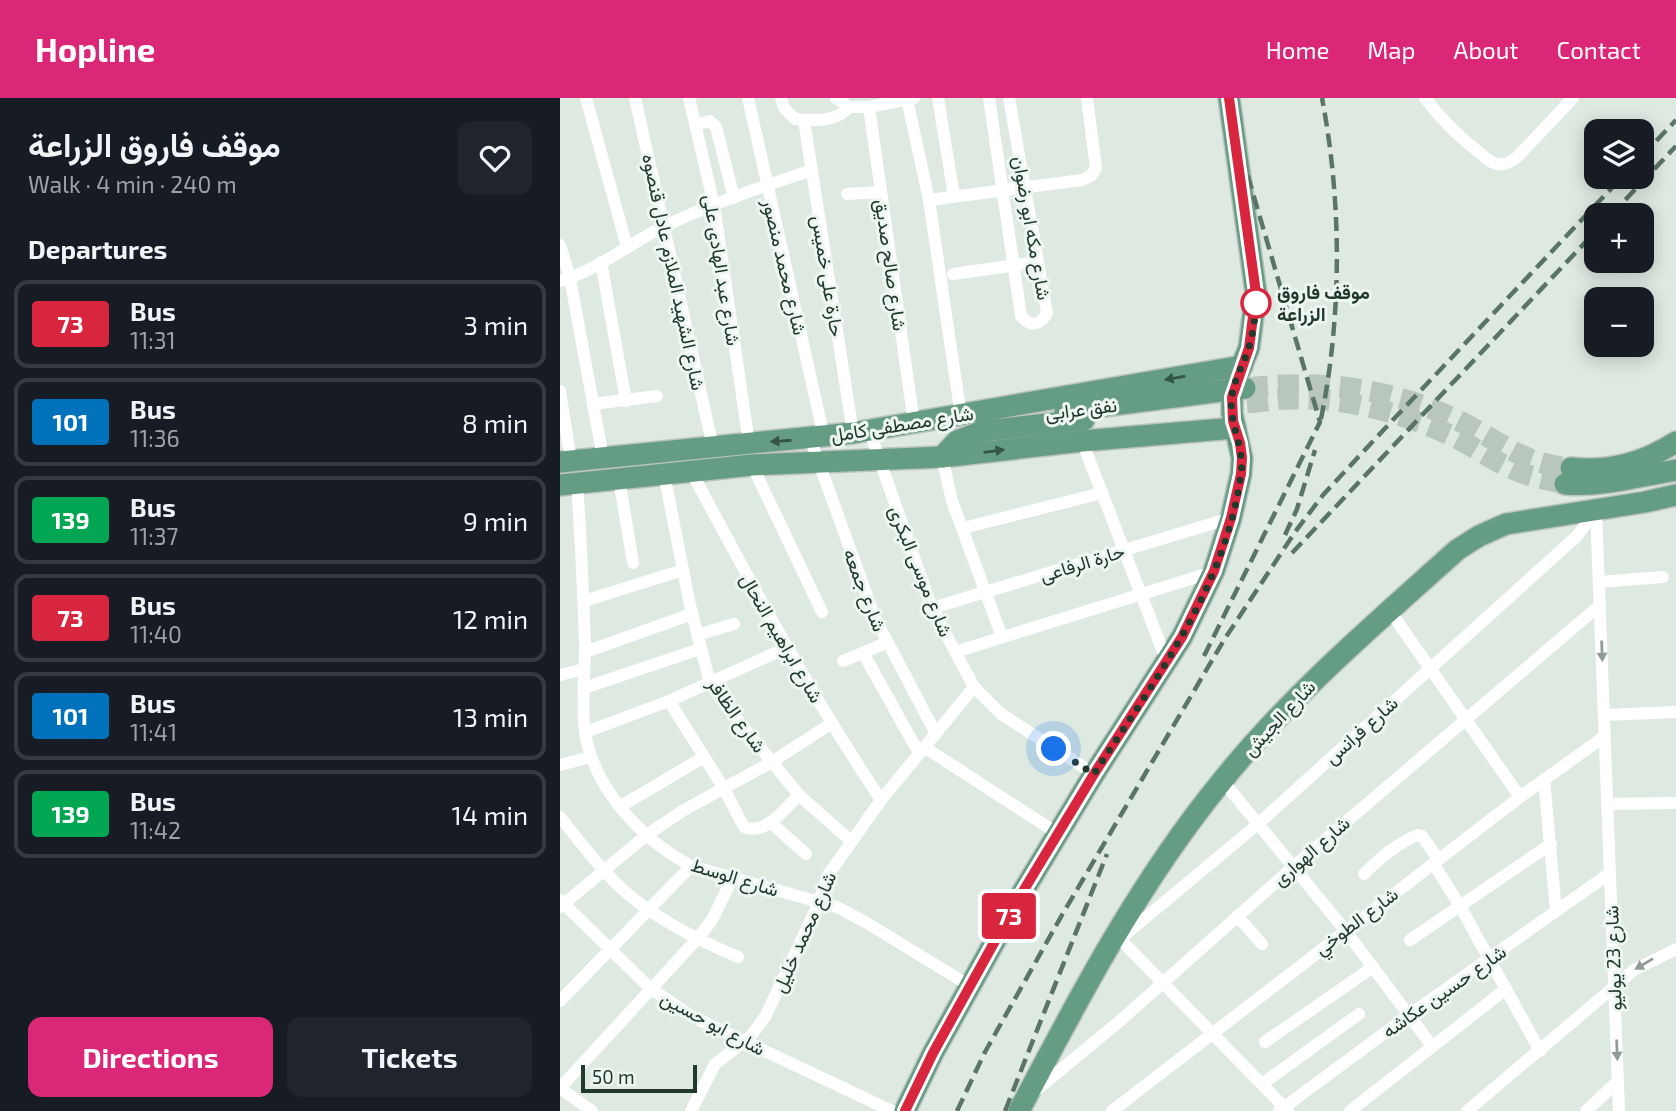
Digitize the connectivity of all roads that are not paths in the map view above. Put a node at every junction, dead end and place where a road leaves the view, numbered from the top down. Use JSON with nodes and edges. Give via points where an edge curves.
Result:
{"nodes":[{"id":1,"x":586,"y":98,"type":"edge"},
{"id":2,"x":635,"y":98,"type":"edge"},
{"id":3,"x":689,"y":98,"type":"edge"},
{"id":4,"x":748,"y":98,"type":"edge"},
{"id":5,"x":781,"y":98,"type":"edge"},
{"id":6,"x":836,"y":98,"type":"edge"},
{"id":7,"x":938,"y":98,"type":"edge"},
{"id":8,"x":989,"y":98,"type":"edge"},
{"id":9,"x":1009,"y":98,"type":"edge"},
{"id":10,"x":1087,"y":98,"type":"edge"},
{"id":11,"x":1229,"y":98,"type":"edge"},
{"id":12,"x":1425,"y":98,"type":"edge"},
{"id":13,"x":1573,"y":98,"type":"edge"},
{"id":14,"x":911,"y":99,"type":"edge"},
{"id":15,"x":849,"y":107,"type":"junction"},
{"id":16,"x":869,"y":107,"type":"junction"},
{"id":17,"x":804,"y":120,"type":"junction"},
{"id":18,"x":695,"y":125,"type":"junction"},
{"id":19,"x":812,"y":170,"type":"junction"},
{"id":20,"x":767,"y":186,"type":"junction"},
{"id":21,"x":1025,"y":187,"type":"junction"},
{"id":22,"x":1002,"y":190,"type":"junction"},
{"id":23,"x":881,"y":192,"type":"junction"},
{"id":24,"x":846,"y":194,"type":"dead end"},
{"id":25,"x":954,"y":196,"type":"junction"},
{"id":26,"x":734,"y":198,"type":"junction"},
{"id":27,"x":929,"y":200,"type":"junction"},
{"id":28,"x":714,"y":205,"type":"junction"},
{"id":29,"x":663,"y":226,"type":"junction"},
{"id":30,"x":560,"y":245,"type":"edge"},
{"id":31,"x":627,"y":247,"type":"junction"},
{"id":32,"x":601,"y":262,"type":"junction"},
{"id":33,"x":1038,"y":262,"type":"junction"},
{"id":34,"x":1013,"y":265,"type":"junction"},
{"id":35,"x":953,"y":274,"type":"dead end"},
{"id":36,"x":565,"y":280,"type":"edge"},
{"id":37,"x":1242,"y":366,"type":"junction"},
{"id":38,"x":560,"y":391,"type":"edge"},
{"id":39,"x":657,"y":396,"type":"dead end"},
{"id":40,"x":1240,"y":396,"type":"junction"},
{"id":41,"x":626,"y":401,"type":"junction"},
{"id":42,"x":593,"y":404,"type":"junction"},
{"id":43,"x":961,"y":416,"type":"junction"},
{"id":44,"x":563,"y":417,"type":"edge"},
{"id":45,"x":914,"y":423,"type":"junction"},
{"id":46,"x":1235,"y":428,"type":"junction"},
{"id":47,"x":861,"y":432,"type":"junction"},
{"id":48,"x":817,"y":438,"type":"junction"},
{"id":49,"x":1082,"y":441,"type":"junction"},
{"id":50,"x":1676,"y":442,"type":"edge"},
{"id":51,"x":748,"y":443,"type":"junction"},
{"id":52,"x":713,"y":447,"type":"junction"},
{"id":53,"x":942,"y":457,"type":"junction"},
{"id":54,"x":603,"y":458,"type":"junction"},
{"id":55,"x":879,"y":459,"type":"junction"},
{"id":56,"x":817,"y":461,"type":"junction"},
{"id":57,"x":566,"y":462,"type":"edge"},
{"id":58,"x":752,"y":465,"type":"junction"},
{"id":59,"x":1676,"y":470,"type":"edge"},
{"id":60,"x":691,"y":471,"type":"junction"},
{"id":61,"x":664,"y":474,"type":"junction"},
{"id":62,"x":619,"y":479,"type":"junction"},
{"id":63,"x":568,"y":484,"type":"edge"},
{"id":64,"x":1102,"y":494,"type":"junction"},
{"id":65,"x":1676,"y":495,"type":"edge"},
{"id":66,"x":1593,"y":510,"type":"junction"},
{"id":67,"x":1231,"y":518,"type":"junction"},
{"id":68,"x":963,"y":528,"type":"junction"},
{"id":69,"x":1597,"y":535,"type":"junction"},
{"id":70,"x":1577,"y":536,"type":"junction"},
{"id":71,"x":1123,"y":551,"type":"junction"},
{"id":72,"x":633,"y":563,"type":"dead end"},
{"id":73,"x":683,"y":570,"type":"junction"},
{"id":74,"x":1214,"y":571,"type":"junction"},
{"id":75,"x":1663,"y":578,"type":"dead end"},
{"id":76,"x":1599,"y":582,"type":"junction"},
{"id":77,"x":986,"y":592,"type":"junction"},
{"id":78,"x":1141,"y":594,"type":"junction"},
{"id":79,"x":584,"y":601,"type":"junction"},
{"id":80,"x":1600,"y":605,"type":"junction"},
{"id":81,"x":932,"y":608,"type":"junction"},
{"id":82,"x":1390,"y":611,"type":"junction"},
{"id":83,"x":822,"y":612,"type":"dead end"},
{"id":84,"x":692,"y":614,"type":"junction"},
{"id":85,"x":734,"y":624,"type":"dead end"},
{"id":86,"x":697,"y":635,"type":"junction"},
{"id":87,"x":1002,"y":638,"type":"junction"},
{"id":88,"x":886,"y":643,"type":"junction"},
{"id":89,"x":786,"y":648,"type":"junction"},
{"id":90,"x":700,"y":649,"type":"junction"},
{"id":91,"x":585,"y":652,"type":"junction"},
{"id":92,"x":955,"y":652,"type":"junction"},
{"id":93,"x":863,"y":653,"type":"junction"},
{"id":94,"x":843,"y":662,"type":"dead end"},
{"id":95,"x":1167,"y":662,"type":"junction"},
{"id":96,"x":1429,"y":668,"type":"junction"},
{"id":97,"x":584,"y":669,"type":"junction"},
{"id":98,"x":560,"y":675,"type":"edge"},
{"id":99,"x":710,"y":683,"type":"junction"},
{"id":100,"x":974,"y":687,"type":"junction"},
{"id":101,"x":584,"y":688,"type":"junction"},
{"id":102,"x":669,"y":701,"type":"junction"},
{"id":103,"x":1676,"y":712,"type":"edge"},
{"id":104,"x":1605,"y":715,"type":"junction"},
{"id":105,"x":1466,"y":719,"type":"junction"},
{"id":106,"x":832,"y":723,"type":"junction"},
{"id":107,"x":586,"y":732,"type":"junction"},
{"id":108,"x":936,"y":734,"type":"junction"},
{"id":109,"x":1605,"y":736,"type":"junction"},
{"id":110,"x":922,"y":750,"type":"junction"},
{"id":111,"x":591,"y":757,"type":"junction"},
{"id":112,"x":704,"y":757,"type":"junction"},
{"id":113,"x":770,"y":763,"type":"junction"},
{"id":114,"x":560,"y":765,"type":"edge"},
{"id":115,"x":1094,"y":774,"type":"junction"},
{"id":116,"x":1544,"y":779,"type":"junction"},
{"id":117,"x":1223,"y":780,"type":"junction"},
{"id":118,"x":723,"y":787,"type":"junction"},
{"id":119,"x":799,"y":795,"type":"junction"},
{"id":120,"x":1520,"y":797,"type":"junction"},
{"id":121,"x":881,"y":800,"type":"junction"},
{"id":122,"x":1676,"y":803,"type":"edge"},
{"id":123,"x":1607,"y":804,"type":"junction"},
{"id":124,"x":621,"y":806,"type":"junction"},
{"id":125,"x":560,"y":817,"type":"edge"},
{"id":126,"x":770,"y":822,"type":"junction"},
{"id":127,"x":1258,"y":824,"type":"junction"},
{"id":128,"x":1057,"y":833,"type":"junction"},
{"id":129,"x":648,"y":834,"type":"junction"},
{"id":130,"x":851,"y":841,"type":"junction"},
{"id":131,"x":1551,"y":844,"type":"junction"},
{"id":132,"x":806,"y":853,"type":"dead end"},
{"id":133,"x":1436,"y":861,"type":"junction"},
{"id":134,"x":691,"y":866,"type":"junction"},
{"id":135,"x":1292,"y":867,"type":"junction"},
{"id":136,"x":603,"y":869,"type":"junction"},
{"id":137,"x":1610,"y":873,"type":"junction"},
{"id":138,"x":1364,"y":874,"type":"dead end"},
{"id":139,"x":732,"y":880,"type":"junction"},
{"id":140,"x":819,"y":902,"type":"junction"},
{"id":141,"x":561,"y":903,"type":"edge"},
{"id":142,"x":1460,"y":906,"type":"junction"},
{"id":143,"x":649,"y":910,"type":"junction"},
{"id":144,"x":1556,"y":911,"type":"junction"},
{"id":145,"x":1237,"y":916,"type":"junction"},
{"id":146,"x":1345,"y":930,"type":"junction"},
{"id":147,"x":1117,"y":936,"type":"junction"},
{"id":148,"x":698,"y":938,"type":"junction"},
{"id":149,"x":1410,"y":940,"type":"dead end"},
{"id":150,"x":1262,"y":944,"type":"dead end"},
{"id":151,"x":1676,"y":948,"type":"edge"},
{"id":152,"x":610,"y":950,"type":"junction"},
{"id":153,"x":737,"y":957,"type":"dead end"},
{"id":154,"x":1489,"y":959,"type":"junction"},
{"id":155,"x":1373,"y":967,"type":"junction"},
{"id":156,"x":1162,"y":982,"type":"junction"},
{"id":157,"x":970,"y":986,"type":"junction"},
{"id":158,"x":1615,"y":986,"type":"junction"},
{"id":159,"x":650,"y":988,"type":"junction"},
{"id":160,"x":1506,"y":989,"type":"junction"},
{"id":161,"x":560,"y":1001,"type":"edge"},
{"id":162,"x":1359,"y":1014,"type":"dead end"},
{"id":163,"x":1409,"y":1014,"type":"junction"},
{"id":164,"x":1212,"y":1032,"type":"junction"},
{"id":165,"x":744,"y":1042,"type":"junction"},
{"id":166,"x":1265,"y":1042,"type":"dead end"},
{"id":167,"x":1432,"y":1046,"type":"junction"},
{"id":168,"x":1540,"y":1051,"type":"junction"},
{"id":169,"x":1618,"y":1082,"type":"junction"},
{"id":170,"x":1262,"y":1084,"type":"junction"},
{"id":171,"x":560,"y":1088,"type":"edge"},
{"id":172,"x":1022,"y":1105,"type":"edge"},
{"id":173,"x":1127,"y":1106,"type":"edge"},
{"id":174,"x":1284,"y":1110,"type":"edge"},
{"id":175,"x":592,"y":1111,"type":"edge"},
{"id":176,"x":691,"y":1111,"type":"edge"},
{"id":177,"x":891,"y":1111,"type":"edge"},
{"id":178,"x":905,"y":1111,"type":"edge"},
{"id":179,"x":1112,"y":1111,"type":"edge"},
{"id":180,"x":1350,"y":1111,"type":"edge"},
{"id":181,"x":1467,"y":1111,"type":"edge"},
{"id":182,"x":1586,"y":1111,"type":"edge"},
{"id":183,"x":1619,"y":1111,"type":"edge"}],
"edges":[{"from":1,"to":31,"type":"street"},
{"from":2,"to":29,"type":"street","name":"شارع الشهيد الملازم عادل قنصوه"},
{"from":3,"to":18,"type":"street","name":"شارع عبد الهادى على"},
{"from":4,"to":20,"type":"street","name":"شارع محمد منصور"},
{"from":5,"to":17,"type":"street","via":[[789,115]]},
{"from":6,"to":15,"type":"street"},
{"from":7,"to":25,"type":"street"},
{"from":8,"to":22,"type":"street","name":"شارع مكه ابو رضوان"},
{"from":9,"to":21,"type":"street","name":"شارع مكه ابو رضوان"},
{"from":10,"to":21,"type":"street","via":[[1096,168],[1091,176]]},
{"from":11,"to":37,"type":"main road","via":[[1256,293],[1253,330]]},
{"from":12,"to":13,"type":"street","via":[[1462,140],[1502,164],[1513,161]]},
{"from":14,"to":16,"type":"street"},
{"from":14,"to":27,"type":"street"},
{"from":15,"to":16,"type":"street"},
{"from":15,"to":17,"type":"street","via":[[834,118]]},
{"from":16,"to":23,"type":"street","name":"شارع صالح صديق"},
{"from":17,"to":19,"type":"street","name":"حارة على خميس"},
{"from":18,"to":26,"type":"street","via":[[710,121],[716,127]]},
{"from":18,"to":28,"type":"street","name":"شارع عبد الهادى على"},
{"from":19,"to":20,"type":"street"},
{"from":19,"to":47,"type":"street","name":"حارة على خميس"},
{"from":20,"to":26,"type":"street"},
{"from":20,"to":48,"type":"street","name":"شارع محمد منصور"},
{"from":21,"to":22,"type":"street"},
{"from":21,"to":33,"type":"street","name":"شارع مكه ابو رضوان"},
{"from":22,"to":25,"type":"street"},
{"from":22,"to":34,"type":"street","name":"شارع مكه ابو رضوان"},
{"from":23,"to":24,"type":"street"},
{"from":23,"to":45,"type":"street","name":"شارع صالح صديق"},
{"from":25,"to":27,"type":"street"},
{"from":26,"to":28,"type":"street"},
{"from":27,"to":43,"type":"street"},
{"from":28,"to":29,"type":"street"},
{"from":28,"to":51,"type":"street","name":"شارع عبد الهادى على"},
{"from":29,"to":31,"type":"street"},
{"from":29,"to":52,"type":"street","name":"شارع الشهيد الملازم عادل قنصوه"},
{"from":30,"to":36,"type":"street"},
{"from":31,"to":32,"type":"street"},
{"from":32,"to":36,"type":"street"},
{"from":32,"to":41,"type":"street"},
{"from":33,"to":34,"type":"street"},
{"from":33,"to":34,"type":"street","name":"شارع مكه ابو رضوان","via":[[1047,313],[1035,324],[1021,316]]},
{"from":34,"to":35,"type":"street"},
{"from":36,"to":42,"type":"street"},
{"from":37,"to":40,"type":"main road"},
{"from":37,"to":43,"type":"main road","name":"شارع مصطفى كامل","one_way":true},
{"from":38,"to":44,"type":"street"},
{"from":39,"to":41,"type":"street"},
{"from":40,"to":45,"type":"main road","name":"نفق عرابى","via":[[973,423]]},
{"from":40,"to":46,"type":"main road"},
{"from":40,"to":53,"type":"main road","name":"نفق عرابى","via":[[983,431],[957,441]]},
{"from":41,"to":42,"type":"street"},
{"from":42,"to":54,"type":"street"},
{"from":43,"to":45,"type":"main road","name":"شارع مصطفى كامل"},
{"from":44,"to":57,"type":"street"},
{"from":45,"to":47,"type":"main road","name":"شارع مصطفى كامل"},
{"from":46,"to":49,"type":"main road","name":"شارع مصطفى كامل"},
{"from":46,"to":67,"type":"main road","via":[[1241,474]]},
{"from":47,"to":48,"type":"main road","name":"شارع مصطفى كامل"},
{"from":47,"to":55,"type":"street","name":"شارع موسى البكرى"},
{"from":48,"to":51,"type":"main road","name":"شارع مصطفى كامل","one_way":true},
{"from":48,"to":56,"type":"street","name":"شارع جمعه"},
{"from":53,"to":49,"type":"main road","name":"شارع مصطفى كامل","one_way":true},
{"from":49,"to":64,"type":"street"},
{"from":50,"to":59,"type":"main road","via":[[1627,465],[1568,476],[1588,486]]},
{"from":51,"to":52,"type":"main road","name":"شارع مصطفى كامل"},
{"from":52,"to":54,"type":"main road","name":"شارع مصطفى كامل"},
{"from":53,"to":55,"type":"main road","name":"شارع مصطفى كامل"},
{"from":53,"to":68,"type":"street"},
{"from":54,"to":57,"type":"main road","name":"شارع مصطفى كامل"},
{"from":55,"to":56,"type":"main road","name":"شارع مصطفى كامل"},
{"from":55,"to":81,"type":"street","name":"شارع موسى البكرى"},
{"from":56,"to":58,"type":"main road","name":"شارع مصطفى كامل"},
{"from":56,"to":88,"type":"street","name":"شارع جمعه"},
{"from":58,"to":60,"type":"main road","name":"شارع مصطفى كامل"},
{"from":58,"to":83,"type":"street"},
{"from":60,"to":61,"type":"main road","name":"شارع مصطفى كامل"},
{"from":60,"to":89,"type":"street","name":"شارع ابراهيم النحال"},
{"from":61,"to":62,"type":"main road","name":"شارع مصطفى كامل"},
{"from":61,"to":73,"type":"street","name":"شارع الظافر"},
{"from":62,"to":63,"type":"main road","name":"شارع مصطفى كامل"},
{"from":62,"to":72,"type":"street"},
{"from":63,"to":79,"type":"street","name":"شارع الوسط"},
{"from":64,"to":68,"type":"street"},
{"from":64,"to":71,"type":"street"},
{"from":65,"to":66,"type":"main road","name":"شارع الجيش"},
{"from":66,"to":69,"type":"street","name":"شارع 23 يوليو"},
{"from":66,"to":70,"type":"street","name":"شارع فرانس"},
{"from":66,"to":82,"type":"main road","name":"شارع الجيش","via":[[1516,522],[1479,536]]},
{"from":67,"to":71,"type":"street","name":"حارة الرفاعى"},
{"from":67,"to":74,"type":"main road"},
{"from":68,"to":77,"type":"street"},
{"from":69,"to":70,"type":"street"},
{"from":69,"to":76,"type":"street","name":"شارع 23 يوليو"},
{"from":70,"to":96,"type":"street","name":"شارع فرانس"},
{"from":71,"to":77,"type":"street","name":"حارة الرفاعى"},
{"from":71,"to":78,"type":"street"},
{"from":73,"to":79,"type":"street"},
{"from":73,"to":84,"type":"street","name":"شارع الظافر"},
{"from":74,"to":78,"type":"street"},
{"from":74,"to":95,"type":"main road"},
{"from":75,"to":76,"type":"street"},
{"from":76,"to":80,"type":"street","name":"شارع 23 يوليو"},
{"from":77,"to":81,"type":"street","name":"حارة الرفاعى"},
{"from":77,"to":87,"type":"street"},
{"from":78,"to":87,"type":"street"},
{"from":78,"to":95,"type":"street"},
{"from":79,"to":91,"type":"street","name":"شارع الوسط"},
{"from":80,"to":104,"type":"street","name":"شارع 23 يوليو","one_way":true},
{"from":80,"to":105,"type":"street","name":"شارع الهوارى"},
{"from":81,"to":92,"type":"street","name":"شارع موسى البكرى"},
{"from":82,"to":96,"type":"street"},
{"from":82,"to":117,"type":"main road","name":"شارع الجيش","via":[[1278,716]]},
{"from":84,"to":86,"type":"street","name":"شارع الظافر"},
{"from":84,"to":91,"type":"street"},
{"from":85,"to":86,"type":"street"},
{"from":86,"to":90,"type":"street","name":"شارع الظافر"},
{"from":87,"to":92,"type":"street"},
{"from":88,"to":93,"type":"street"},
{"from":88,"to":108,"type":"street","name":"شارع جمعه"},
{"from":89,"to":99,"type":"street"},
{"from":89,"to":106,"type":"street","name":"شارع ابراهيم النحال"},
{"from":90,"to":99,"type":"street","name":"شارع الظافر"},
{"from":90,"to":101,"type":"street"},
{"from":91,"to":97,"type":"street","name":"شارع الوسط"},
{"from":92,"to":100,"type":"street","name":"شارع موسى البكرى"},
{"from":93,"to":94,"type":"street"},
{"from":93,"to":110,"type":"street"},
{"from":95,"to":115,"type":"main road"},
{"from":96,"to":105,"type":"street"},
{"from":96,"to":127,"type":"street","name":"شارع فرانس"},
{"from":97,"to":98,"type":"street"},
{"from":97,"to":101,"type":"street","name":"شارع الوسط"},
{"from":99,"to":102,"type":"street"},
{"from":99,"to":113,"type":"street","name":"شارع الظافر"},
{"from":100,"to":108,"type":"street","name":"شارع محمد خليل"},
{"from":100,"to":115,"type":"street","name":"شارع موسى البكرى","via":[[1001,714]]},
{"from":101,"to":107,"type":"street","name":"شارع الوسط"},
{"from":102,"to":107,"type":"street"},
{"from":102,"to":112,"type":"street"},
{"from":103,"to":104,"type":"street"},
{"from":104,"to":109,"type":"street","name":"شارع 23 يوليو"},
{"from":105,"to":120,"type":"street"},
{"from":105,"to":135,"type":"street","name":"شارع الهوارى"},
{"from":106,"to":113,"type":"street"},
{"from":106,"to":121,"type":"street","name":"شارع ابراهيم النحال"},
{"from":107,"to":111,"type":"street","name":"شارع الوسط"},
{"from":108,"to":110,"type":"street","name":"شارع محمد خليل"},
{"from":109,"to":116,"type":"street","name":"شارع الطوخي"},
{"from":109,"to":123,"type":"street","name":"شارع 23 يوليو"},
{"from":110,"to":121,"type":"street","name":"شارع محمد خليل"},
{"from":110,"to":128,"type":"street"},
{"from":111,"to":114,"type":"street"},
{"from":111,"to":124,"type":"street","name":"شارع الوسط"},
{"from":112,"to":118,"type":"street"},
{"from":112,"to":124,"type":"street"},
{"from":113,"to":118,"type":"street"},
{"from":113,"to":119,"type":"street","name":"شارع الظافر"},
{"from":115,"to":128,"type":"main road"},
{"from":116,"to":120,"type":"street","name":"شارع الطوخي"},
{"from":116,"to":131,"type":"street"},
{"from":117,"to":127,"type":"street"},
{"from":117,"to":147,"type":"main road","name":"شارع الجيش"},
{"from":118,"to":126,"type":"street","via":[[744,827],[754,831]]},
{"from":118,"to":129,"type":"street"},
{"from":119,"to":126,"type":"street"},
{"from":119,"to":130,"type":"street","name":"شارع الظافر"},
{"from":120,"to":133,"type":"street","name":"شارع الطوخي"},
{"from":121,"to":130,"type":"street","name":"شارع محمد خليل"},
{"from":122,"to":123,"type":"street"},
{"from":123,"to":137,"type":"street","name":"شارع 23 يوليو"},
{"from":124,"to":129,"type":"street","name":"شارع الوسط"},
{"from":125,"to":136,"type":"street"},
{"from":126,"to":132,"type":"street"},
{"from":127,"to":135,"type":"street"},
{"from":127,"to":147,"type":"street","name":"شارع فرانس"},
{"from":128,"to":157,"type":"main road"},
{"from":129,"to":134,"type":"street","name":"شارع الوسط"},
{"from":129,"to":136,"type":"street"},
{"from":130,"to":140,"type":"street","name":"شارع محمد خليل","via":[[828,875]]},
{"from":131,"to":142,"type":"street"},
{"from":131,"to":144,"type":"street"},
{"from":133,"to":138,"type":"street","via":[[1418,835],[1381,857]]},
{"from":133,"to":142,"type":"street"},
{"from":133,"to":146,"type":"street","name":"شارع الطوخي"},
{"from":134,"to":139,"type":"street","name":"شارع الوسط"},
{"from":134,"to":143,"type":"street"},
{"from":135,"to":145,"type":"street","name":"شارع الهوارى"},
{"from":135,"to":146,"type":"street"},
{"from":136,"to":141,"type":"street"},
{"from":136,"to":143,"type":"street"},
{"from":137,"to":144,"type":"street","name":"شارع حسين عكاشه"},
{"from":137,"to":158,"type":"street","name":"شارع 23 يوليو"},
{"from":139,"to":140,"type":"street","name":"شارع الوسط"},
{"from":139,"to":148,"type":"street"},
{"from":140,"to":157,"type":"street","name":"شارع الوسط","via":[[867,923]]},
{"from":140,"to":165,"type":"street","name":"شارع محمد خليل","via":[[765,1017]]},
{"from":141,"to":152,"type":"street","name":"شارع ابو حسين"},
{"from":142,"to":149,"type":"street"},
{"from":142,"to":154,"type":"street"},
{"from":143,"to":148,"type":"street"},
{"from":143,"to":152,"type":"street"},
{"from":144,"to":154,"type":"street","name":"شارع حسين عكاشه"},
{"from":145,"to":150,"type":"street"},
{"from":145,"to":156,"type":"street","name":"شارع الهوارى"},
{"from":146,"to":155,"type":"street"},
{"from":146,"to":164,"type":"street","name":"شارع الطوخي"},
{"from":147,"to":156,"type":"street"},
{"from":147,"to":172,"type":"main road","name":"شارع الجيش"},
{"from":148,"to":153,"type":"street"},
{"from":148,"to":159,"type":"street"},
{"from":151,"to":158,"type":"street","one_way":true,"via":[[1634,970]]},
{"from":152,"to":159,"type":"street","name":"شارع ابو حسين"},
{"from":152,"to":161,"type":"street"},
{"from":154,"to":160,"type":"street"},
{"from":154,"to":163,"type":"street","name":"شارع حسين عكاشه"},
{"from":155,"to":163,"type":"street"},
{"from":155,"to":166,"type":"street"},
{"from":156,"to":164,"type":"street"},
{"from":156,"to":172,"type":"street","name":"شارع الهوارى"},
{"from":157,"to":178,"type":"main road"},
{"from":158,"to":168,"type":"street"},
{"from":158,"to":169,"type":"street","name":"شارع 23 يوليو","one_way":true},
{"from":159,"to":165,"type":"street","name":"شارع ابو حسين","via":[[691,1016]]},
{"from":159,"to":171,"type":"street"},
{"from":160,"to":167,"type":"street"},
{"from":160,"to":168,"type":"street"},
{"from":162,"to":170,"type":"street"},
{"from":163,"to":167,"type":"street"},
{"from":163,"to":174,"type":"street","name":"شارع حسين عكاشه"},
{"from":164,"to":170,"type":"street"},
{"from":164,"to":173,"type":"street","name":"شارع الطوخي"},
{"from":165,"to":176,"type":"street","name":"شارع محمد خليل","via":[[715,1064]]},
{"from":165,"to":177,"type":"street","name":"شارع ابو حسين"},
{"from":167,"to":180,"type":"street"},
{"from":168,"to":181,"type":"street"},
{"from":169,"to":182,"type":"street"},
{"from":169,"to":183,"type":"street","name":"شارع 23 يوليو"},
{"from":170,"to":174,"type":"street"},
{"from":171,"to":175,"type":"street"},
{"from":173,"to":179,"type":"street","name":"شارع الطوخي"}]}
